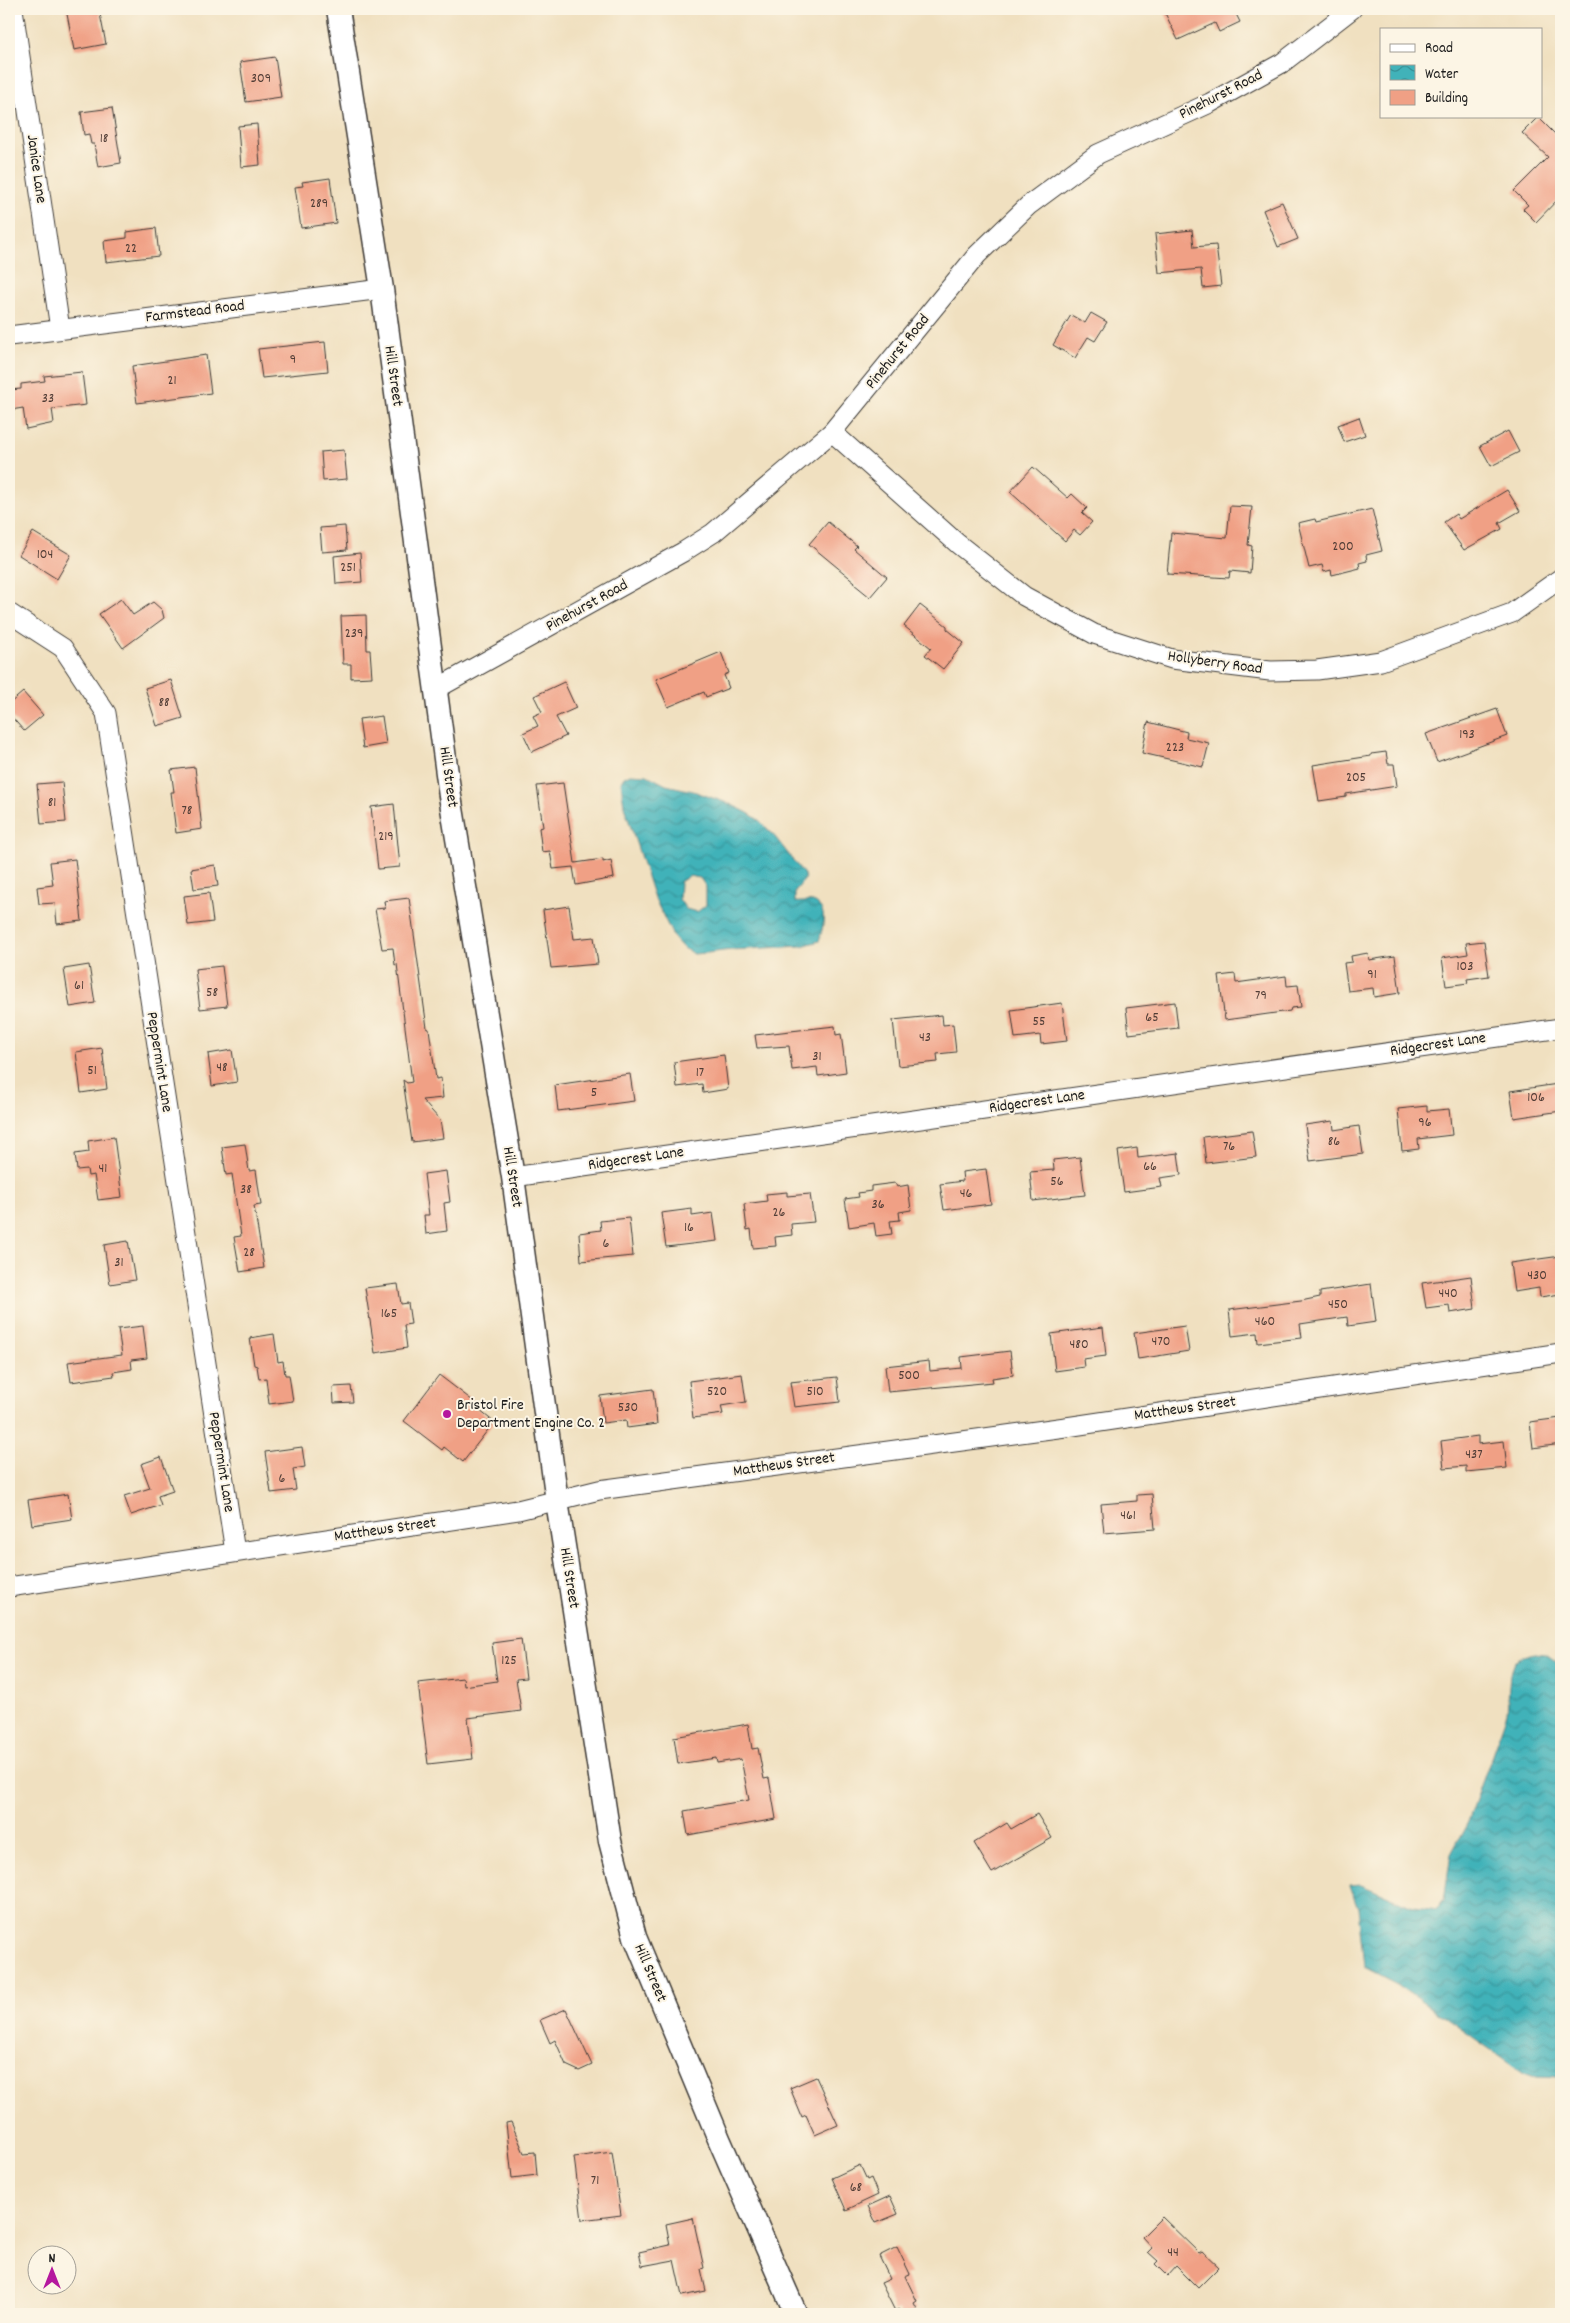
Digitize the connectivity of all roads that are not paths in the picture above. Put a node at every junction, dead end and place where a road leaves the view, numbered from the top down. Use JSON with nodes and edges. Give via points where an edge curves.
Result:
{"nodes":[{"id":1,"x":13,"y":9,"type":"edge"},
{"id":2,"x":338,"y":9,"type":"edge"},
{"id":3,"x":1352,"y":9,"type":"edge"},
{"id":4,"x":382,"y":289,"type":"junction"},
{"id":5,"x":60,"y":329,"type":"junction"},
{"id":6,"x":9,"y":336,"type":"edge"},
{"id":7,"x":832,"y":432,"type":"junction"},
{"id":8,"x":1561,"y":578,"type":"edge"},
{"id":9,"x":9,"y":613,"type":"edge"},
{"id":10,"x":436,"y":689,"type":"junction"},
{"id":11,"x":1561,"y":1028,"type":"edge"},
{"id":12,"x":513,"y":1177,"type":"junction"},
{"id":13,"x":1561,"y":1353,"type":"edge"},
{"id":14,"x":557,"y":1501,"type":"junction"},
{"id":15,"x":235,"y":1552,"type":"junction"},
{"id":16,"x":9,"y":1587,"type":"edge"},
{"id":17,"x":796,"y":2314,"type":"edge"}],
"edges":[{"from":1,"to":5,"type":"street","name":"Janice Lane"},
{"from":2,"to":4,"type":"street","name":"Hill Street"},
{"from":3,"to":7,"type":"street","name":"Pinehurst Road","via":[[1282,63],[1210,103],[1098,154],[1029,205],[977,255]]},
{"from":4,"to":5,"type":"street","name":"Farmstead Road"},
{"from":4,"to":10,"type":"street","name":"Hill Street"},
{"from":5,"to":6,"type":"street","name":"Farmstead Road"},
{"from":7,"to":8,"type":"street","name":"Hollyberry Road","via":[[958,544],[1024,596],[1094,634],[1172,659],[1270,671],[1316,670],[1381,661],[1512,613]]},
{"from":7,"to":10,"type":"street","name":"Pinehurst Road","via":[[713,533]]},
{"from":9,"to":15,"type":"street","name":"Peppermint Lane","via":[[63,648],[106,713]]},
{"from":10,"to":12,"type":"street","name":"Hill Street"},
{"from":11,"to":12,"type":"street","name":"Ridgecrest Lane"},
{"from":12,"to":14,"type":"street","name":"Hill Street"},
{"from":13,"to":14,"type":"street","name":"Matthews Street","via":[[1083,1424],[599,1490]]},
{"from":14,"to":15,"type":"street","name":"Matthews Street","via":[[518,1510]]},
{"from":14,"to":17,"type":"street","name":"Hill Street","via":[[610,1841],[635,1937]]},
{"from":15,"to":16,"type":"street","name":"Matthews Street"}]}
